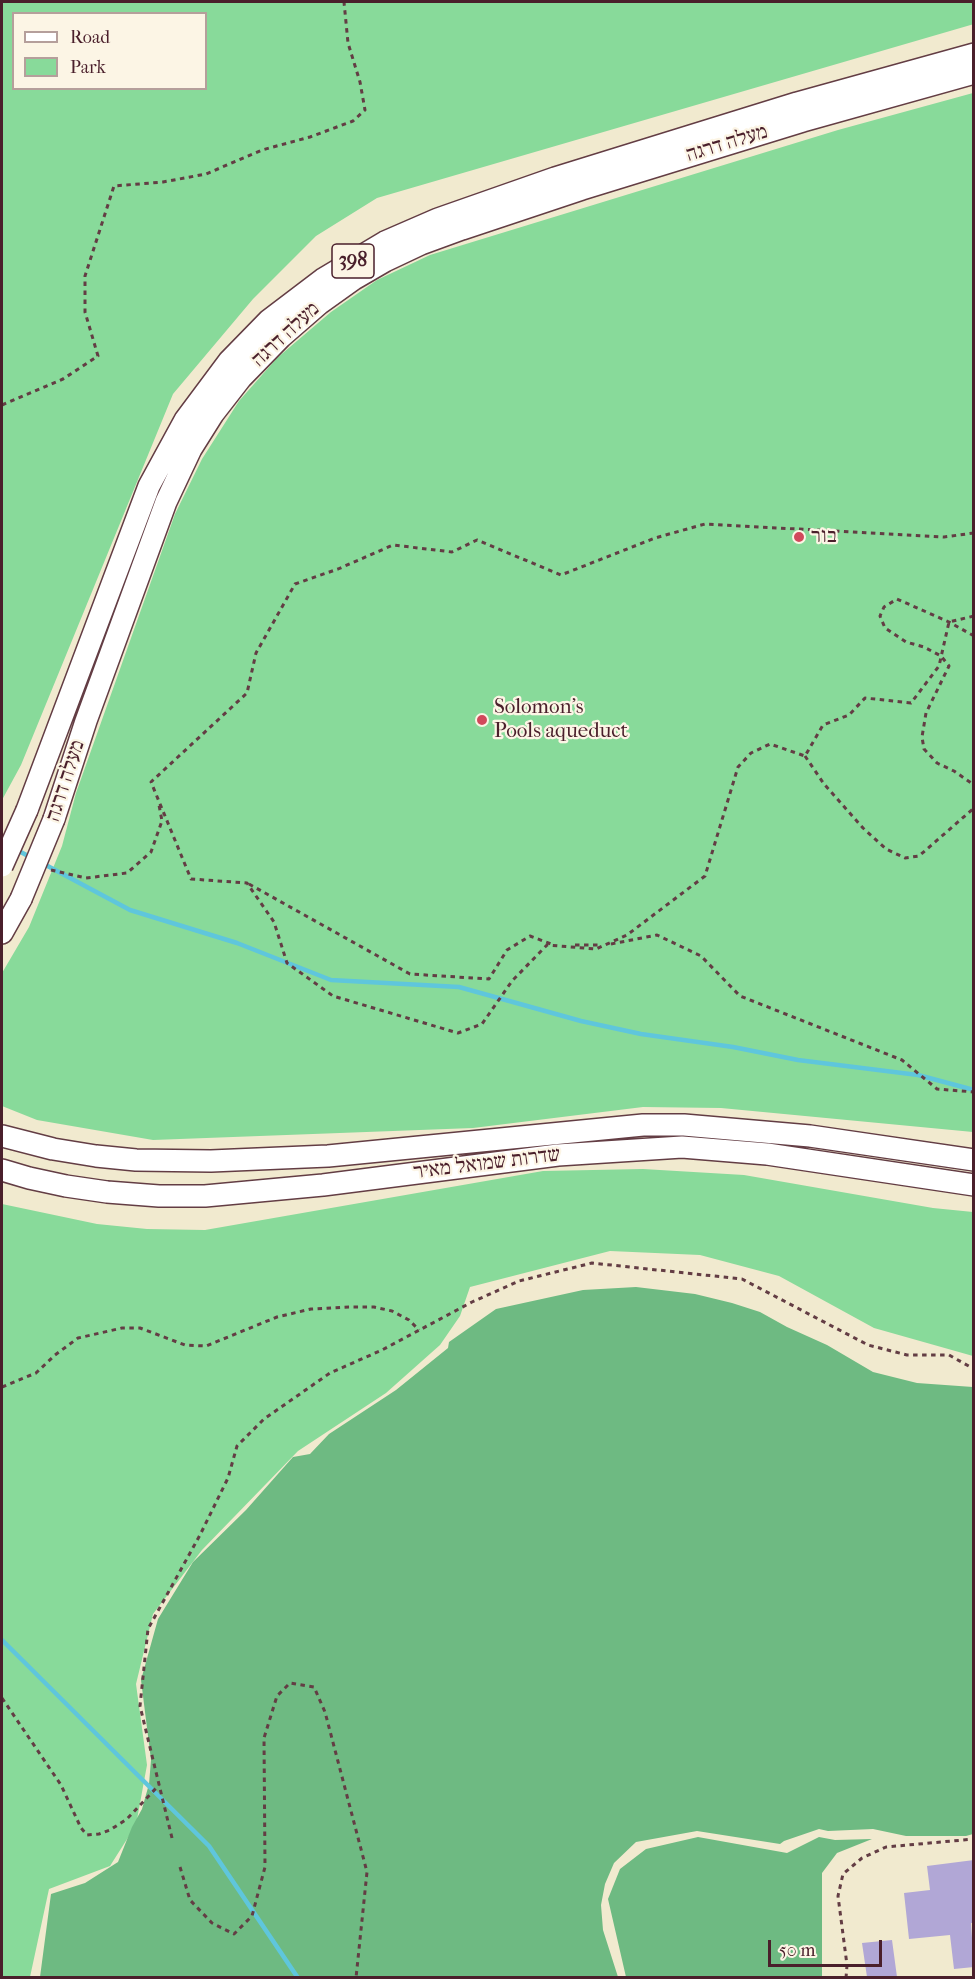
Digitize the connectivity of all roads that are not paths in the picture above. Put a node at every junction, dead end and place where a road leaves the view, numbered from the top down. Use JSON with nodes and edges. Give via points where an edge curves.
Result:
{"nodes":[{"id":1,"x":974,"y":54,"type":"edge"},
{"id":2,"x":974,"y":73,"type":"edge"},
{"id":3,"x":2,"y":866,"type":"edge"},
{"id":4,"x":2,"y":933,"type":"edge"},
{"id":5,"x":2,"y":1136,"type":"edge"},
{"id":6,"x":974,"y":1160,"type":"edge"},
{"id":7,"x":2,"y":1170,"type":"edge"},
{"id":8,"x":974,"y":1185,"type":"edge"}],
"edges":[{"from":1,"to":3,"type":"main road","name":"מעלה דרגה","number":"398","bridge":true,"via":[[786,106],[438,219],[385,242],[323,279],[269,320],[229,361],[185,420],[149,486],[27,810]]},
{"from":2,"to":4,"type":"main road","name":"מעלה דרגה","number":"398","bridge":true,"via":[[792,124],[421,244],[354,279],[281,337],[241,378],[191,448],[166,502],[54,819]]},
{"from":5,"to":6,"type":"main road","name":"שדרות שמואל מאיר","via":[[96,1156],[211,1161],[328,1156],[643,1125],[684,1125],[810,1136]]},
{"from":7,"to":8,"type":"main road","name":"שדרות שמואל מאיר","via":[[107,1192],[205,1196],[558,1155],[682,1147],[767,1154]]}]}
